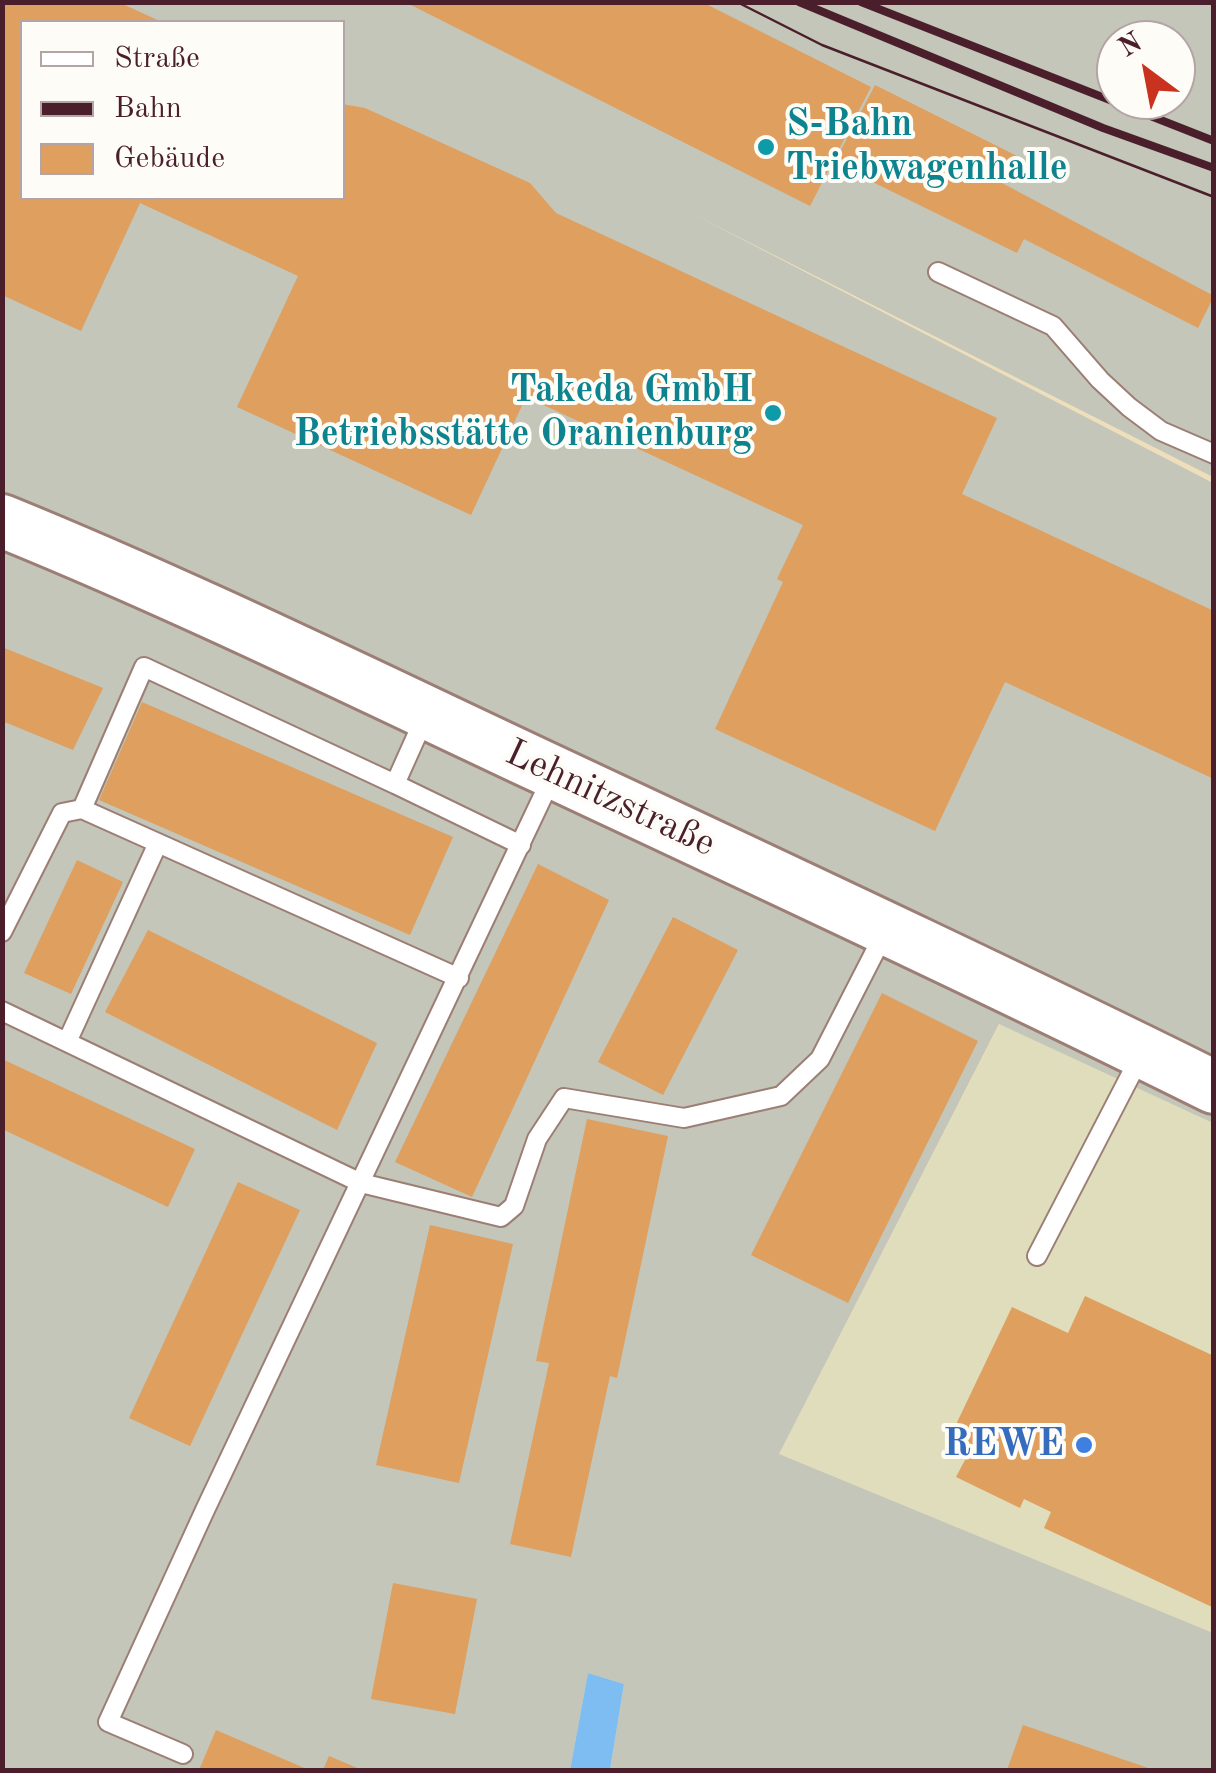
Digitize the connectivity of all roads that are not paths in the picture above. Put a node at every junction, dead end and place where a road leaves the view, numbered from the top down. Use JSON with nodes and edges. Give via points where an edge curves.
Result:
{"nodes":[{"id":1,"x":938,"y":272,"type":"dead end"},
{"id":2,"x":1214,"y":454,"type":"edge"},
{"id":3,"x":2,"y":521,"type":"edge"},
{"id":4,"x":427,"y":712,"type":"junction"},
{"id":5,"x":554,"y":772,"type":"junction"},
{"id":6,"x":395,"y":784,"type":"junction"},
{"id":7,"x":82,"y":809,"type":"junction"},
{"id":8,"x":158,"y":844,"type":"junction"},
{"id":9,"x":521,"y":844,"type":"junction"},
{"id":10,"x":887,"y":928,"type":"junction"},
{"id":11,"x":2,"y":932,"type":"edge"},
{"id":12,"x":459,"y":978,"type":"junction"},
{"id":13,"x":2,"y":1011,"type":"edge"},
{"id":14,"x":68,"y":1042,"type":"junction"},
{"id":15,"x":1143,"y":1052,"type":"junction"},
{"id":16,"x":1214,"y":1087,"type":"edge"},
{"id":17,"x":361,"y":1183,"type":"junction"},
{"id":18,"x":1038,"y":1256,"type":"dead end"},
{"id":19,"x":183,"y":1754,"type":"dead end"}],
"edges":[{"from":1,"to":2,"type":"lane","via":[[1053,326],[1129,407],[1161,431]]},
{"from":3,"to":4,"type":"main road","name":"Lehnitzstraße"},
{"from":4,"to":5,"type":"main road","name":"Lehnitzstraße"},
{"from":4,"to":6,"type":"lane"},
{"from":5,"to":9,"type":"lane"},
{"from":5,"to":10,"type":"main road","name":"Lehnitzstraße"},
{"from":6,"to":7,"type":"lane","via":[[144,667]]},
{"from":6,"to":9,"type":"lane"},
{"from":7,"to":8,"type":"lane"},
{"from":7,"to":11,"type":"lane","via":[[62,813]]},
{"from":8,"to":12,"type":"lane"},
{"from":8,"to":14,"type":"lane"},
{"from":9,"to":12,"type":"lane"},
{"from":10,"to":15,"type":"main road","name":"Lehnitzstraße"},
{"from":10,"to":17,"type":"lane","via":[[820,1059],[781,1096],[684,1118],[564,1098],[537,1139],[514,1206],[500,1217]]},
{"from":12,"to":17,"type":"lane"},
{"from":13,"to":14,"type":"lane"},
{"from":14,"to":17,"type":"lane"},
{"from":15,"to":16,"type":"main road","name":"Lehnitzstraße"},
{"from":15,"to":18,"type":"lane"},
{"from":17,"to":19,"type":"lane","via":[[108,1722]]}]}
